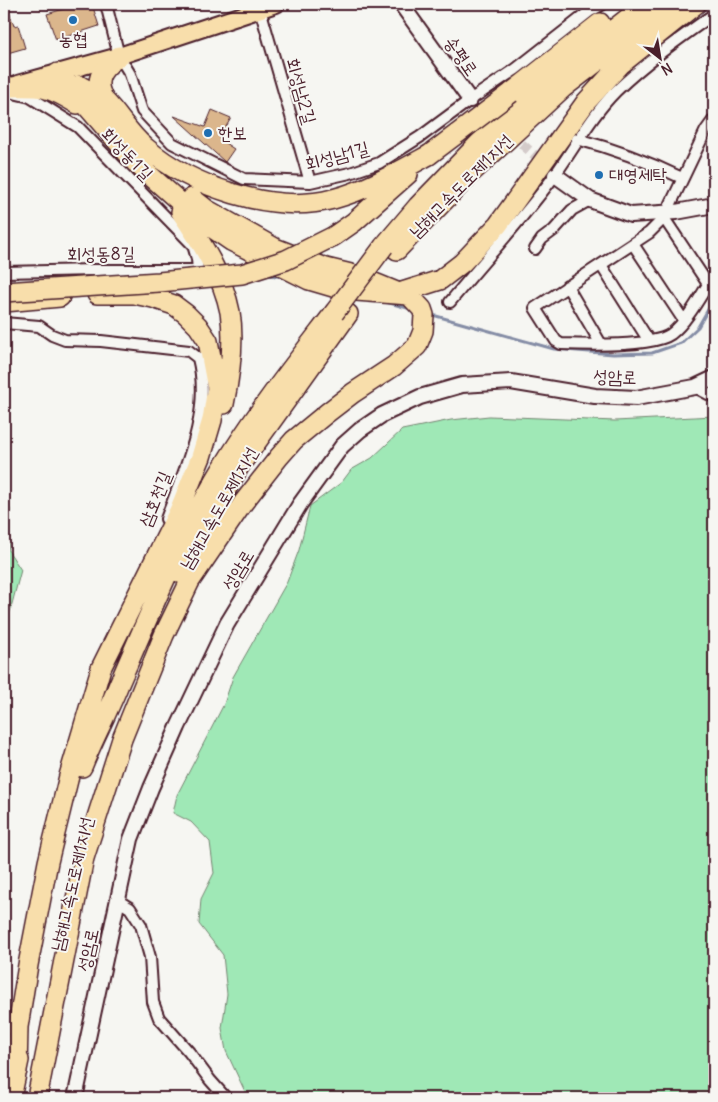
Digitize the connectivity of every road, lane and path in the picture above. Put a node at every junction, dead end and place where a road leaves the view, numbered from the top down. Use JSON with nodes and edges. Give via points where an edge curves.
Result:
{"nodes":[{"id":1,"x":106,"y":4,"type":"edge"},
{"id":2,"x":401,"y":4,"type":"edge"},
{"id":3,"x":603,"y":4,"type":"edge"},
{"id":4,"x":634,"y":4,"type":"edge"},
{"id":5,"x":646,"y":4,"type":"edge"},
{"id":6,"x":672,"y":4,"type":"edge"},
{"id":7,"x":696,"y":4,"type":"edge"},
{"id":8,"x":268,"y":6,"type":"edge"},
{"id":9,"x":714,"y":14,"type":"edge"},
{"id":10,"x":118,"y":56,"type":"junction"},
{"id":11,"x":58,"y":73,"type":"junction"},
{"id":12,"x":79,"y":85,"type":"junction"},
{"id":13,"x":5,"y":89,"type":"edge"},
{"id":14,"x":472,"y":102,"type":"junction"},
{"id":15,"x":99,"y":108,"type":"junction"},
{"id":16,"x":714,"y":119,"type":"edge"},
{"id":17,"x":577,"y":139,"type":"junction"},
{"id":18,"x":429,"y":155,"type":"junction"},
{"id":19,"x":547,"y":173,"type":"junction"},
{"id":20,"x":682,"y":178,"type":"junction"},
{"id":21,"x":155,"y":180,"type":"junction"},
{"id":22,"x":310,"y":182,"type":"junction"},
{"id":23,"x":590,"y":200,"type":"junction"},
{"id":24,"x":714,"y":205,"type":"edge"},
{"id":25,"x":665,"y":215,"type":"junction"},
{"id":26,"x":633,"y":244,"type":"junction"},
{"id":27,"x":391,"y":248,"type":"junction"},
{"id":28,"x":535,"y":249,"type":"dead end"},
{"id":29,"x":205,"y":262,"type":"junction"},
{"id":30,"x":601,"y":265,"type":"junction"},
{"id":31,"x":4,"y":272,"type":"edge"},
{"id":32,"x":711,"y":279,"type":"edge"},
{"id":33,"x":567,"y":286,"type":"junction"},
{"id":34,"x":4,"y":292,"type":"edge"},
{"id":35,"x":399,"y":293,"type":"junction"},
{"id":36,"x":4,"y":302,"type":"edge"},
{"id":37,"x":450,"y":302,"type":"dead end"},
{"id":38,"x":341,"y":313,"type":"junction"},
{"id":39,"x":684,"y":321,"type":"junction"},
{"id":40,"x":4,"y":323,"type":"edge"},
{"id":41,"x":649,"y":341,"type":"junction"},
{"id":42,"x":602,"y":344,"type":"junction"},
{"id":43,"x":714,"y":378,"type":"edge"},
{"id":44,"x":695,"y":387,"type":"junction"},
{"id":45,"x":714,"y":397,"type":"edge"},
{"id":46,"x":82,"y":765,"type":"junction"},
{"id":47,"x":48,"y":837,"type":"dead end"},
{"id":48,"x":117,"y":900,"type":"junction"},
{"id":49,"x":17,"y":1071,"type":"junction"},
{"id":50,"x":11,"y":1098,"type":"edge"},
{"id":51,"x":28,"y":1098,"type":"edge"},
{"id":52,"x":37,"y":1098,"type":"edge"},
{"id":53,"x":75,"y":1098,"type":"edge"},
{"id":54,"x":226,"y":1098,"type":"edge"}],
"edges":[{"from":1,"to":10,"type":"street","name":"회성남1길"},
{"from":2,"to":14,"type":"main road","name":"송평로"},
{"from":3,"to":14,"type":"street","name":"회성남1길"},
{"from":4,"to":18,"type":"highway","bridge":true,"via":[[605,19]]},
{"from":5,"to":27,"type":"highway","name":"남해고속도로제1지선","via":[[528,97],[483,139],[418,206]]},
{"from":6,"to":27,"type":"highway","name":"남해고속도로제1지선","via":[[563,88]]},
{"from":7,"to":19,"type":"highway","via":[[621,64],[586,102]]},
{"from":8,"to":10,"type":"main road"},
{"from":8,"to":22,"type":"street","name":"회성남2길"},
{"from":9,"to":17,"type":"street","via":[[668,47],[616,92]]},
{"from":10,"to":11,"type":"main road"},
{"from":10,"to":15,"type":"highway","via":[[102,74]]},
{"from":10,"to":22,"type":"street","name":"회성남1길","via":[[130,74],[142,110],[172,143],[244,179]]},
{"from":11,"to":12,"type":"highway"},
{"from":11,"to":13,"type":"main road"},
{"from":11,"to":15,"type":"highway"},
{"from":12,"to":15,"type":"highway"},
{"from":12,"to":35,"type":"highway","via":[[154,166],[206,209],[275,248]]},
{"from":13,"to":15,"type":"highway","via":[[40,86]]},
{"from":13,"to":29,"type":"street","name":"회성동1길","via":[[30,97],[78,127],[193,245],[197,258]]},
{"from":14,"to":22,"type":"street","name":"회성남1길","via":[[379,163]]},
{"from":15,"to":18,"type":"highway","via":[[168,164],[200,181],[254,200],[298,203],[331,199],[369,187]]},
{"from":15,"to":21,"type":"highway","via":[[136,163]]},
{"from":16,"to":20,"type":"street"},
{"from":17,"to":19,"type":"street"},
{"from":17,"to":20,"type":"street","via":[[645,160]]},
{"from":18,"to":34,"type":"highway","bridge":true,"via":[[354,222],[286,260],[242,274]]},
{"from":19,"to":23,"type":"main road"},
{"from":19,"to":35,"type":"highway","via":[[462,263],[440,280]]},
{"from":19,"to":37,"type":"street","via":[[527,212]]},
{"from":20,"to":25,"type":"street"},
{"from":21,"to":29,"type":"highway","via":[[183,215]]},
{"from":21,"to":35,"type":"highway","via":[[199,219],[231,241],[309,280],[343,290]]},
{"from":23,"to":25,"type":"main road","via":[[631,215]]},
{"from":23,"to":28,"type":"street","via":[[572,210]]},
{"from":24,"to":25,"type":"main road"},
{"from":25,"to":26,"type":"street","via":[[649,233]]},
{"from":25,"to":32,"type":"street"},
{"from":26,"to":30,"type":"street"},
{"from":26,"to":39,"type":"street"},
{"from":27,"to":38,"type":"highway","name":"남해고속도로제1지선"},
{"from":29,"to":31,"type":"street","name":"회성동8길"},
{"from":29,"to":46,"type":"highway","via":[[222,287],[230,313],[230,376],[215,446],[194,497],[117,654]]},
{"from":30,"to":33,"type":"street"},
{"from":30,"to":41,"type":"street"},
{"from":32,"to":39,"type":"street"},
{"from":33,"to":42,"type":"street"},
{"from":33,"to":42,"type":"street","via":[[535,308],[561,344]]},
{"from":35,"to":52,"type":"highway","via":[[409,295],[424,315],[423,331],[417,346],[294,440],[257,483],[190,581],[164,635],[122,740],[84,858]]},
{"from":36,"to":49,"type":"highway","via":[[105,293],[134,294],[174,305],[190,318],[208,341],[217,388],[201,457],[179,511],[101,668],[69,776],[28,965],[18,1026]]},
{"from":38,"to":46,"type":"highway","name":"남해고속도로제1지선","via":[[264,404],[202,504]]},
{"from":38,"to":51,"type":"highway","name":"남해고속도로제1지선","via":[[240,465],[207,523],[137,673],[86,820]]},
{"from":39,"to":41,"type":"street","via":[[671,334]]},
{"from":40,"to":47,"type":"street","name":"삼호천길","via":[[39,326],[52,336],[65,340],[189,351],[198,358],[202,373],[202,404],[187,465],[163,527],[112,631],[92,681],[58,790]]},
{"from":41,"to":42,"type":"street"},
{"from":43,"to":44,"type":"main road","name":"성암로"},
{"from":44,"to":45,"type":"street"},
{"from":44,"to":48,"type":"main road","name":"성암로","via":[[636,398],[595,396],[511,382],[462,386],[420,397],[382,415],[360,430],[342,446],[300,504],[227,624],[144,805],[131,839]]},
{"from":46,"to":49,"type":"highway","name":"남해고속도로제1지선","via":[[63,836]]},
{"from":48,"to":53,"type":"main road","name":"성암로"},
{"from":48,"to":54,"type":"street","via":[[130,908],[141,925],[150,957],[152,1002],[159,1018]]},
{"from":49,"to":50,"type":"highway","name":"남해고속도로제1지선"}]}
